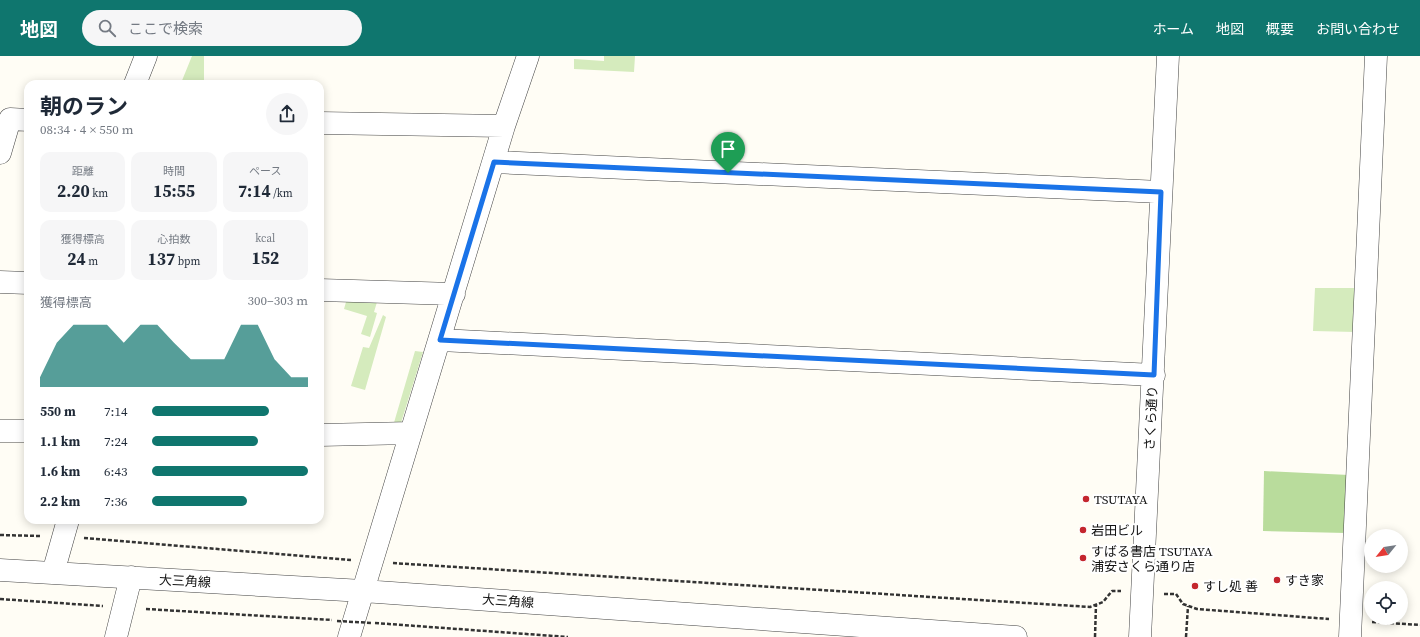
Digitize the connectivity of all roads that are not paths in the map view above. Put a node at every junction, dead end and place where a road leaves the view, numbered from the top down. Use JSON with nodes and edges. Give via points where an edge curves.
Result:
{"nodes":[{"id":1,"x":146,"y":56,"type":"edge"},
{"id":2,"x":528,"y":56,"type":"edge"},
{"id":3,"x":1168,"y":56,"type":"edge"},
{"id":4,"x":1376,"y":56,"type":"edge"},
{"id":5,"x":137,"y":80,"type":"edge"},
{"id":6,"x":24,"y":120,"type":"edge"},
{"id":7,"x":324,"y":123,"type":"edge"},
{"id":8,"x":504,"y":126,"type":"junction"},
{"id":9,"x":0,"y":152,"type":"edge"},
{"id":10,"x":494,"y":162,"type":"junction"},
{"id":11,"x":1161,"y":192,"type":"junction"},
{"id":12,"x":0,"y":282,"type":"edge"},
{"id":13,"x":24,"y":283,"type":"edge"},
{"id":14,"x":324,"y":290,"type":"edge"},
{"id":15,"x":454,"y":294,"type":"junction"},
{"id":16,"x":440,"y":340,"type":"junction"},
{"id":17,"x":1154,"y":375,"type":"junction"},
{"id":18,"x":24,"y":425,"type":"edge"},
{"id":19,"x":0,"y":431,"type":"edge"},
{"id":20,"x":411,"y":432,"type":"junction"},
{"id":21,"x":324,"y":436,"type":"edge"},
{"id":22,"x":66,"y":528,"type":"edge"},
{"id":23,"x":0,"y":570,"type":"edge"},
{"id":24,"x":53,"y":573,"type":"junction"},
{"id":25,"x":131,"y":578,"type":"junction"},
{"id":26,"x":363,"y":591,"type":"junction"},
{"id":27,"x":343,"y":629,"type":"edge"},
{"id":28,"x":1350,"y":629,"type":"edge"},
{"id":29,"x":116,"y":637,"type":"edge"},
{"id":30,"x":1016,"y":637,"type":"edge"},
{"id":31,"x":1140,"y":637,"type":"edge"}],
"edges":[{"from":1,"to":5,"type":"street"},
{"from":2,"to":8,"type":"street"},
{"from":3,"to":11,"type":"street","name":"さくら通り"},
{"from":4,"to":28,"type":"street"},
{"from":6,"to":9,"type":"street","via":[[10,120]]},
{"from":7,"to":8,"type":"street"},
{"from":8,"to":10,"type":"street"},
{"from":10,"to":11,"type":"street"},
{"from":10,"to":15,"type":"street"},
{"from":11,"to":17,"type":"street","name":"さくら通り"},
{"from":12,"to":13,"type":"street"},
{"from":14,"to":15,"type":"street"},
{"from":15,"to":16,"type":"street"},
{"from":16,"to":17,"type":"street"},
{"from":16,"to":20,"type":"street"},
{"from":17,"to":31,"type":"street","name":"さくら通り"},
{"from":18,"to":19,"type":"street"},
{"from":20,"to":21,"type":"street"},
{"from":20,"to":26,"type":"street"},
{"from":22,"to":24,"type":"street"},
{"from":23,"to":24,"type":"street","name":"大三角線"},
{"from":24,"to":25,"type":"street","name":"大三角線"},
{"from":25,"to":26,"type":"street","name":"大三角線"},
{"from":25,"to":29,"type":"street"},
{"from":26,"to":27,"type":"street"},
{"from":26,"to":30,"type":"street","name":"大三角線"}]}
